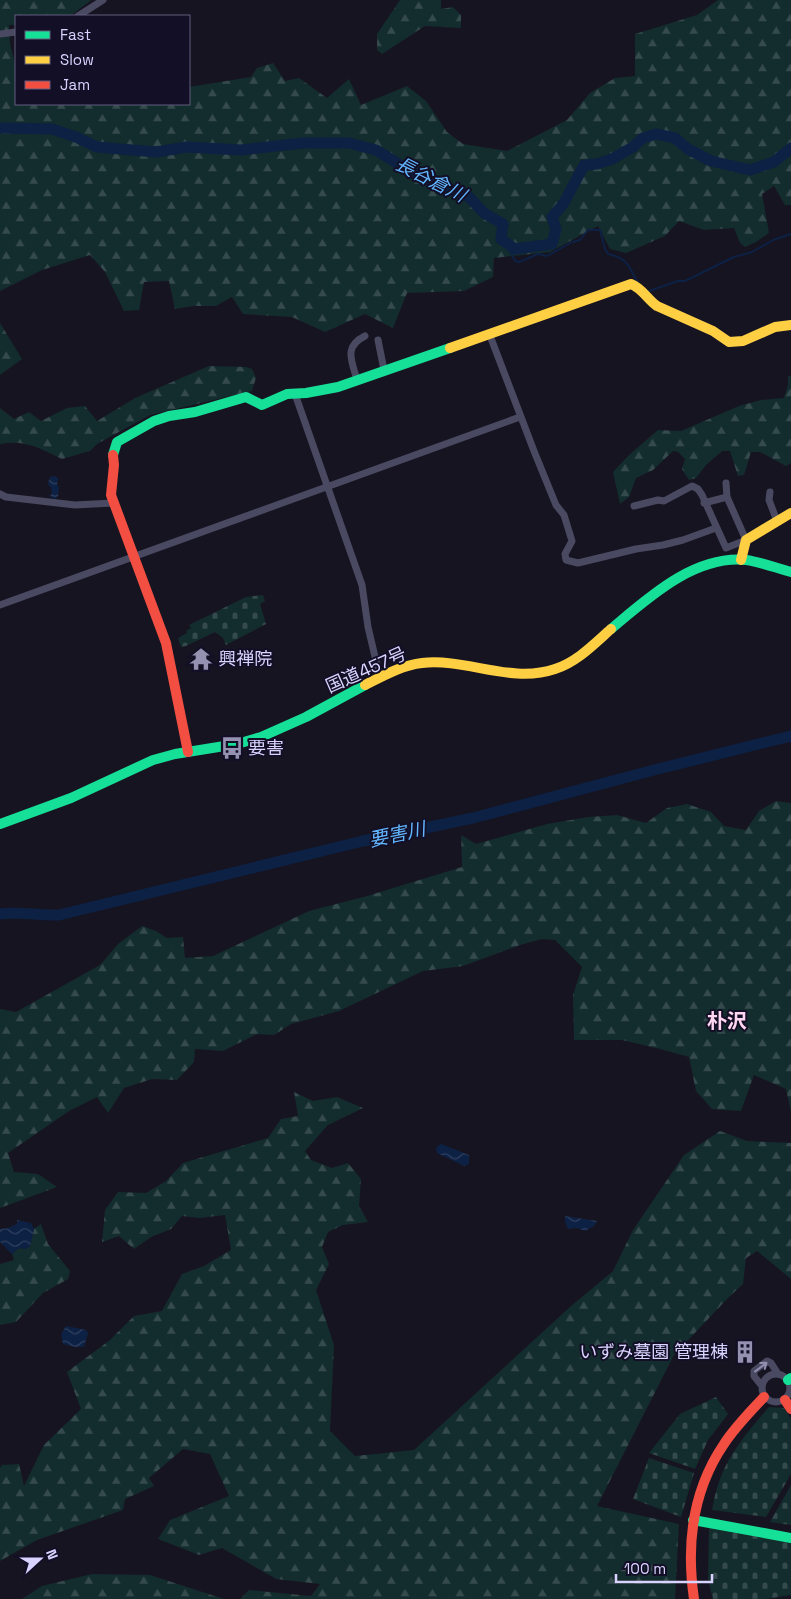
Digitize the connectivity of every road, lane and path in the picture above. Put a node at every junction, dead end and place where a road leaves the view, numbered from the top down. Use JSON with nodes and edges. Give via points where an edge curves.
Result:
{"nodes":[{"id":1,"x":103,"y":0,"type":"edge"},
{"id":2,"x":80,"y":15,"type":"edge"},
{"id":3,"x":15,"y":32,"type":"edge"},
{"id":4,"x":0,"y":34,"type":"edge"},
{"id":5,"x":791,"y":324,"type":"edge"},
{"id":6,"x":489,"y":333,"type":"junction"},
{"id":7,"x":365,"y":336,"type":"dead end"},
{"id":8,"x":378,"y":340,"type":"dead end"},
{"id":9,"x":384,"y":370,"type":"junction"},
{"id":10,"x":357,"y":380,"type":"junction"},
{"id":11,"x":296,"y":394,"type":"junction"},
{"id":12,"x":520,"y":417,"type":"junction"},
{"id":13,"x":726,"y":483,"type":"dead end"},
{"id":14,"x":328,"y":487,"type":"junction"},
{"id":15,"x":770,"y":492,"type":"dead end"},
{"id":16,"x":0,"y":494,"type":"edge"},
{"id":17,"x":727,"y":497,"type":"junction"},
{"id":18,"x":113,"y":503,"type":"junction"},
{"id":19,"x":704,"y":503,"type":"junction"},
{"id":20,"x":634,"y":506,"type":"dead end"},
{"id":21,"x":791,"y":513,"type":"edge"},
{"id":22,"x":778,"y":521,"type":"junction"},
{"id":23,"x":716,"y":528,"type":"junction"},
{"id":24,"x":746,"y":540,"type":"junction"},
{"id":25,"x":134,"y":557,"type":"junction"},
{"id":26,"x":741,"y":560,"type":"junction"},
{"id":27,"x":791,"y":572,"type":"edge"},
{"id":28,"x":0,"y":605,"type":"edge"},
{"id":29,"x":380,"y":678,"type":"junction"},
{"id":30,"x":188,"y":752,"type":"junction"},
{"id":31,"x":0,"y":824,"type":"edge"},
{"id":32,"x":778,"y":1374,"type":"junction"},
{"id":33,"x":790,"y":1379,"type":"edge"},
{"id":34,"x":763,"y":1392,"type":"junction"},
{"id":35,"x":788,"y":1404,"type":"edge"},
{"id":36,"x":693,"y":1520,"type":"junction"},
{"id":37,"x":791,"y":1538,"type":"edge"},
{"id":38,"x":694,"y":1599,"type":"edge"}],
"edges":[{"from":1,"to":2,"type":"street"},
{"from":3,"to":4,"type":"street"},
{"from":5,"to":6,"type":"main road","via":[[770,328],[739,344],[730,342],[715,332],[667,312],[651,302],[636,284],[631,284]]},
{"from":6,"to":9,"type":"main road"},
{"from":6,"to":12,"type":"street"},
{"from":7,"to":10,"type":"street","via":[[354,341],[351,350]]},
{"from":8,"to":9,"type":"street"},
{"from":9,"to":10,"type":"main road"},
{"from":10,"to":11,"type":"main road","via":[[326,390]]},
{"from":11,"to":14,"type":"street"},
{"from":11,"to":18,"type":"main road","via":[[287,394],[262,405],[246,397],[169,416],[117,442],[113,454]]},
{"from":12,"to":14,"type":"street"},
{"from":12,"to":23,"type":"street","via":[[556,505],[569,528],[572,541],[565,557],[569,562],[578,563],[663,545]]},
{"from":13,"to":17,"type":"street"},
{"from":14,"to":25,"type":"street"},
{"from":14,"to":29,"type":"street","via":[[362,585]]},
{"from":15,"to":22,"type":"street","via":[[769,500]]},
{"from":16,"to":18,"type":"street","via":[[75,505]]},
{"from":17,"to":19,"type":"street"},
{"from":17,"to":24,"type":"street"},
{"from":18,"to":25,"type":"main road"},
{"from":19,"to":20,"type":"street","via":[[698,489],[692,486],[664,502],[658,500]]},
{"from":19,"to":23,"type":"street"},
{"from":21,"to":22,"type":"main road"},
{"from":22,"to":24,"type":"main road"},
{"from":23,"to":24,"type":"street","via":[[726,548]]},
{"from":24,"to":26,"type":"main road"},
{"from":25,"to":28,"type":"street"},
{"from":25,"to":30,"type":"main road","via":[[166,643]]},
{"from":26,"to":27,"type":"main road","name":"国道457号"},
{"from":26,"to":29,"type":"main road","name":"国道457号","via":[[706,566],[668,585],[572,662],[553,670],[516,674],[423,663]]},
{"from":29,"to":30,"type":"main road","name":"国道457号","via":[[261,737]]},
{"from":30,"to":31,"type":"main road","name":"国道457号","via":[[162,757],[78,795]]},
{"from":32,"to":33,"type":"street"},
{"from":32,"to":34,"type":"street","via":[[764,1379]]},
{"from":34,"to":32,"type":"street","one_way":true,"via":[[754,1371],[767,1361]]},
{"from":33,"to":35,"type":"street"},
{"from":34,"to":35,"type":"street","via":[[772,1402]]},
{"from":34,"to":36,"type":"main road","via":[[722,1445],[709,1469]]},
{"from":36,"to":37,"type":"main road"},
{"from":36,"to":38,"type":"main road","via":[[689,1552]]}]}
